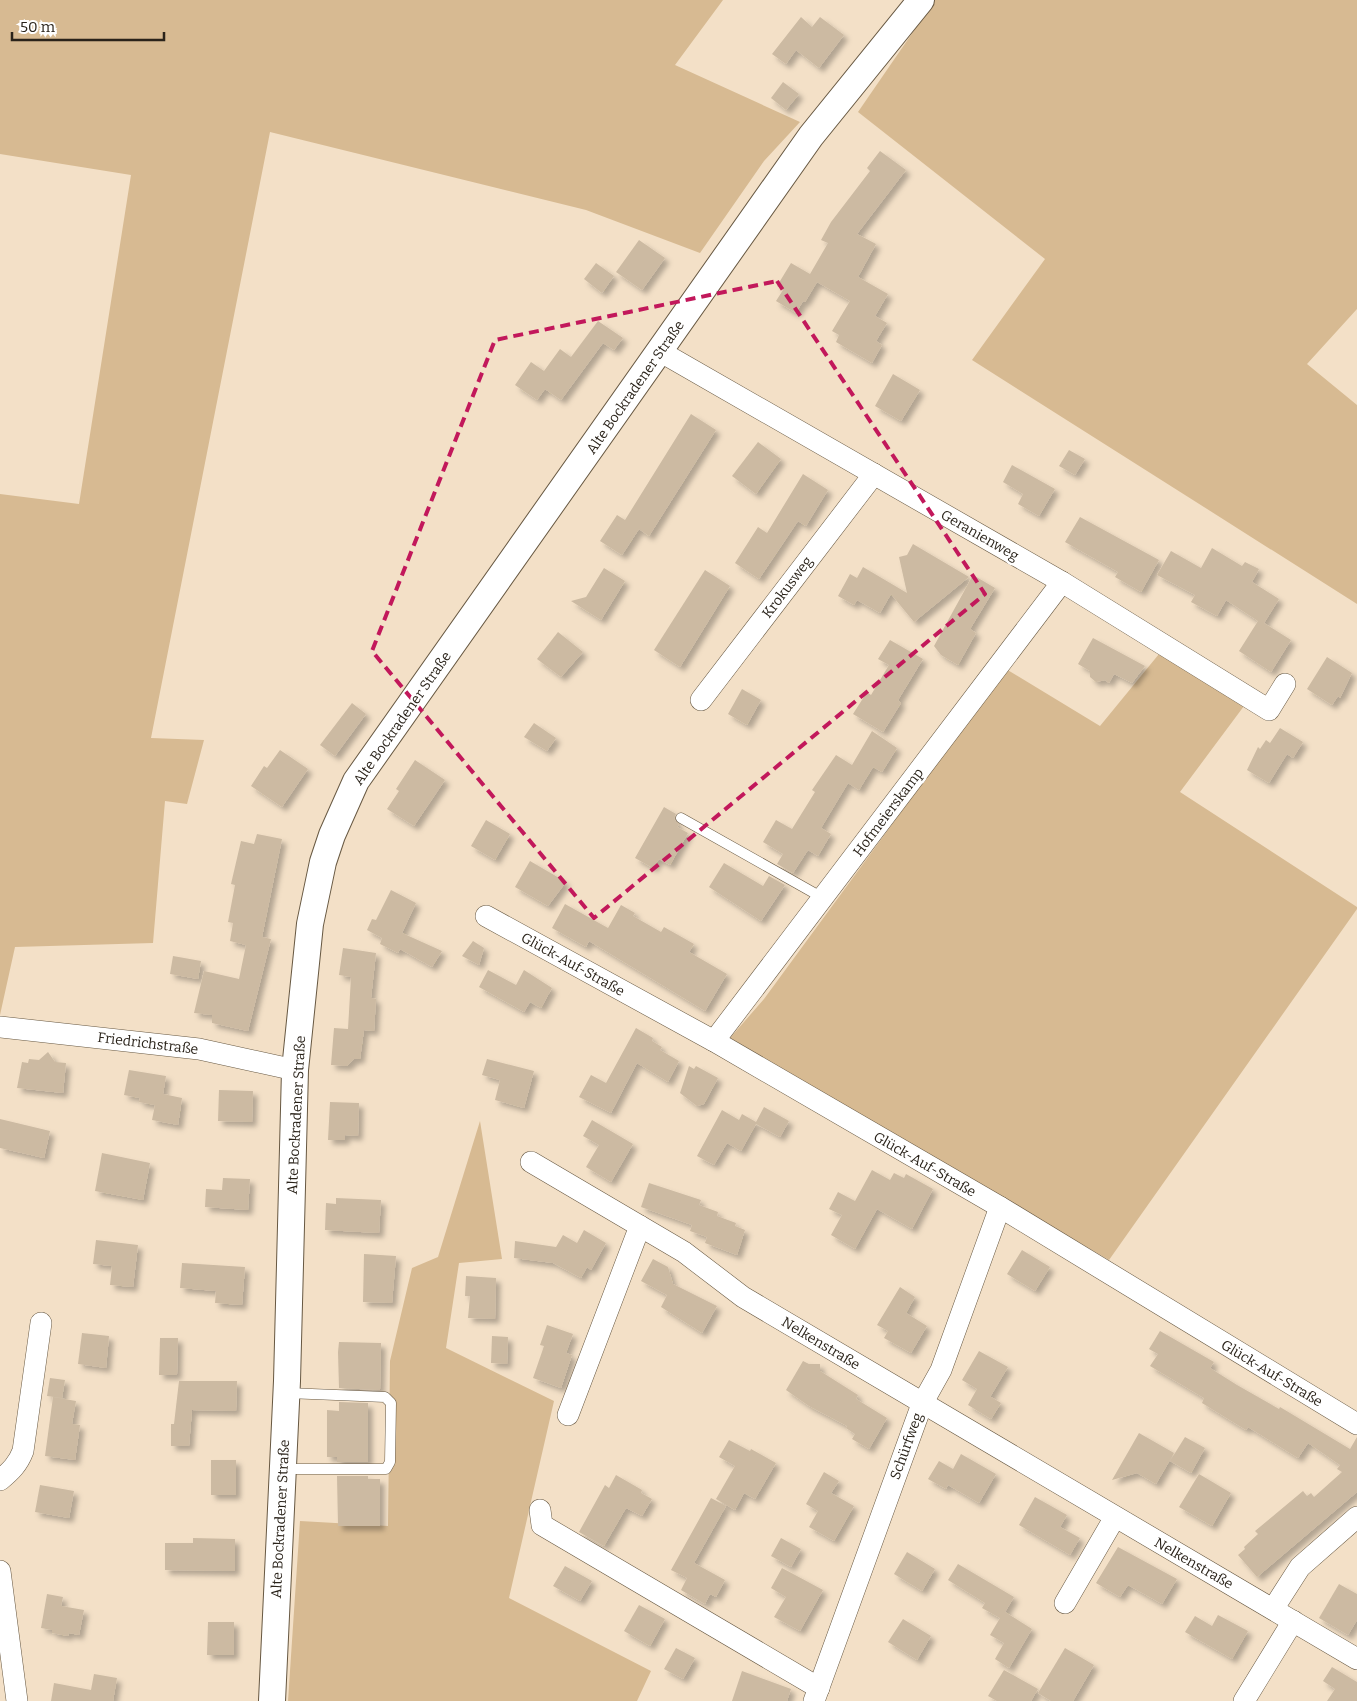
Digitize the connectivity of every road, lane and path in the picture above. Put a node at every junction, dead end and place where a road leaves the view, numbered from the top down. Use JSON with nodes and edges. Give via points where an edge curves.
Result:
{"nodes":[{"id":1,"x":921,"y":0,"type":"edge"},
{"id":2,"x":661,"y":352,"type":"junction"},
{"id":3,"x":874,"y":474,"type":"junction"},
{"id":4,"x":1062,"y":582,"type":"junction"},
{"id":5,"x":1285,"y":684,"type":"dead end"},
{"id":6,"x":701,"y":700,"type":"dead end"},
{"id":7,"x":680,"y":818,"type":"dead end"},
{"id":8,"x":823,"y":898,"type":"junction"},
{"id":9,"x":486,"y":916,"type":"dead end"},
{"id":10,"x":0,"y":1027,"type":"edge"},
{"id":11,"x":714,"y":1041,"type":"junction"},
{"id":12,"x":295,"y":1070,"type":"junction"},
{"id":13,"x":531,"y":1162,"type":"dead end"},
{"id":14,"x":1000,"y":1207,"type":"junction"},
{"id":15,"x":640,"y":1226,"type":"junction"},
{"id":16,"x":41,"y":1323,"type":"dead end"},
{"id":17,"x":286,"y":1393,"type":"junction"},
{"id":18,"x":922,"y":1404,"type":"junction"},
{"id":19,"x":568,"y":1414,"type":"dead end"},
{"id":20,"x":1357,"y":1424,"type":"edge"},
{"id":21,"x":283,"y":1469,"type":"junction"},
{"id":22,"x":0,"y":1480,"type":"edge"},
{"id":23,"x":540,"y":1510,"type":"dead end"},
{"id":24,"x":1115,"y":1517,"type":"junction"},
{"id":25,"x":1357,"y":1517,"type":"edge"},
{"id":26,"x":0,"y":1571,"type":"edge"},
{"id":27,"x":1065,"y":1604,"type":"dead end"},
{"id":28,"x":1274,"y":1609,"type":"junction"},
{"id":29,"x":1293,"y":1620,"type":"junction"},
{"id":30,"x":1357,"y":1659,"type":"edge"},
{"id":31,"x":817,"y":1695,"type":"edge"},
{"id":32,"x":16,"y":1701,"type":"edge"},
{"id":33,"x":272,"y":1701,"type":"edge"},
{"id":34,"x":1244,"y":1701,"type":"edge"}],
"edges":[{"from":1,"to":2,"type":"street","name":"Alte Bockradener Straße","via":[[811,136]]},
{"from":2,"to":3,"type":"street","name":"Geranienweg"},
{"from":2,"to":12,"type":"street","name":"Alte Bockradener Straße","via":[[356,782],[332,835],[321,871],[310,924]]},
{"from":3,"to":4,"type":"street","name":"Geranienweg"},
{"from":3,"to":6,"type":"street","name":"Krokusweg"},
{"from":4,"to":5,"type":"street","name":"Geranienweg","via":[[1269,710]]},
{"from":4,"to":8,"type":"street","name":"Hofmeierskamp"},
{"from":7,"to":8,"type":"lane"},
{"from":8,"to":11,"type":"street","name":"Hofmeierskamp"},
{"from":9,"to":11,"type":"street","name":"Glück-Auf-Straße"},
{"from":10,"to":12,"type":"street","name":"Friedrichstraße","via":[[199,1049]]},
{"from":11,"to":14,"type":"street","name":"Glück-Auf-Straße"},
{"from":12,"to":17,"type":"street","name":"Alte Bockradener Straße"},
{"from":13,"to":15,"type":"street","name":"Nelkenstraße"},
{"from":14,"to":18,"type":"street","name":"Schürfweg","via":[[941,1370]]},
{"from":14,"to":20,"type":"street","name":"Glück-Auf-Straße"},
{"from":15,"to":18,"type":"street","name":"Nelkenstraße","via":[[684,1252],[743,1297]]},
{"from":15,"to":19,"type":"street"},
{"from":16,"to":22,"type":"street","via":[[23,1451],[11,1471]]},
{"from":17,"to":21,"type":"street","name":"Alte Bockradener Straße"},
{"from":17,"to":21,"type":"lane","via":[[385,1397],[390,1403],[390,1462],[386,1469]]},
{"from":18,"to":24,"type":"street","name":"Nelkenstraße"},
{"from":18,"to":31,"type":"street","name":"Schürfweg"},
{"from":21,"to":33,"type":"street","name":"Alte Bockradener Straße"},
{"from":23,"to":31,"type":"street","name":"Schürfweg","via":[[542,1525]]},
{"from":24,"to":27,"type":"street"},
{"from":24,"to":28,"type":"street","name":"Nelkenstraße"},
{"from":25,"to":28,"type":"street","via":[[1300,1567]]},
{"from":26,"to":32,"type":"street"},
{"from":28,"to":29,"type":"street","name":"Nelkenstraße"},
{"from":29,"to":30,"type":"street","name":"Nelkenstraße"},
{"from":29,"to":34,"type":"street"}]}
